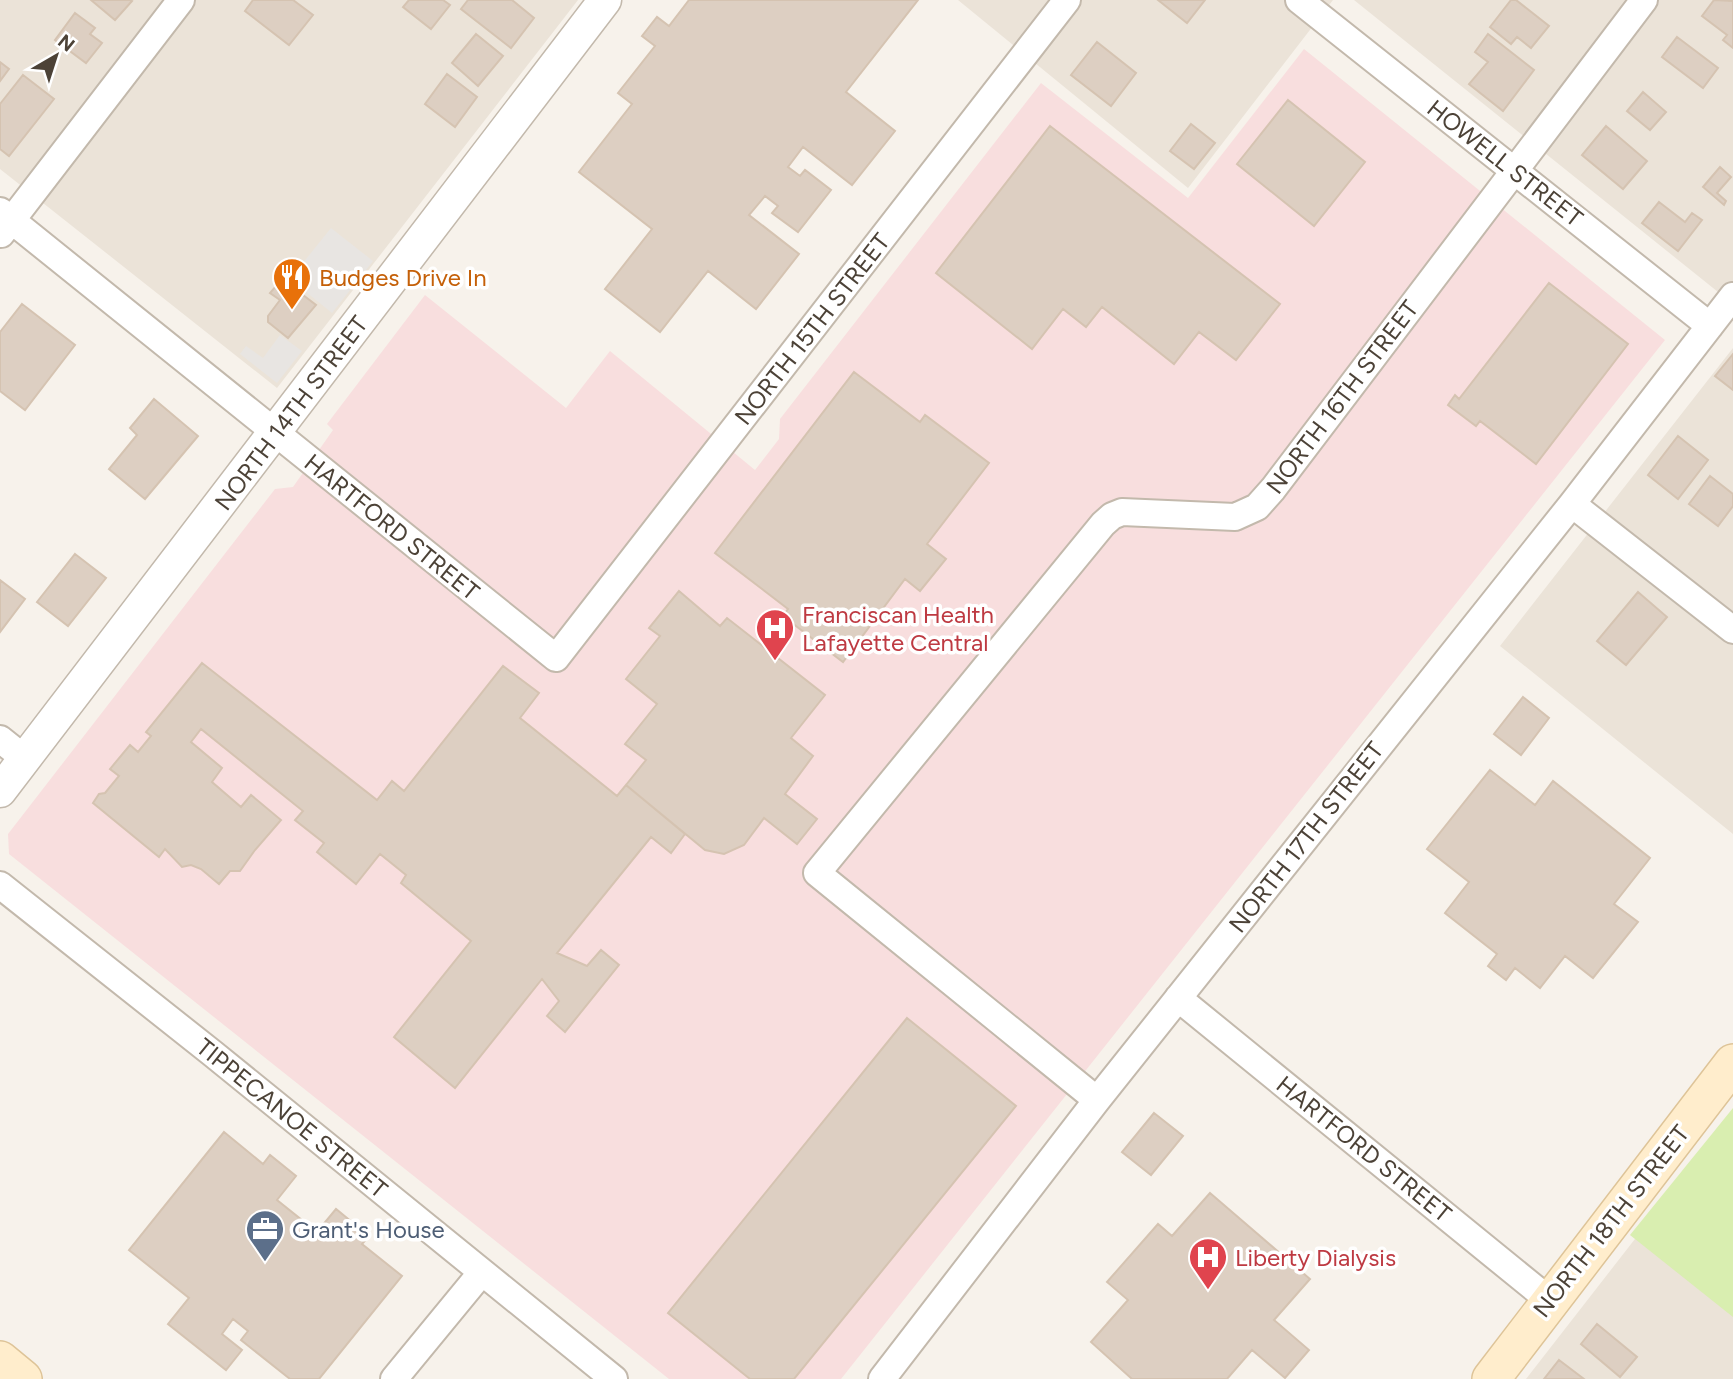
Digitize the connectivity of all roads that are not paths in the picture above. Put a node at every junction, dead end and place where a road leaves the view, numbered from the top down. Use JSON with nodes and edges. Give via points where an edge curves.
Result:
{"nodes":[{"id":1,"x":181,"y":0,"type":"edge"},
{"id":2,"x":605,"y":0,"type":"edge"},
{"id":3,"x":1068,"y":0,"type":"edge"},
{"id":4,"x":1299,"y":0,"type":"edge"},
{"id":5,"x":1644,"y":0,"type":"edge"},
{"id":6,"x":1514,"y":170,"type":"junction"},
{"id":7,"x":4,"y":222,"type":"edge"},
{"id":8,"x":1733,"y":296,"type":"edge"},
{"id":9,"x":1710,"y":326,"type":"junction"},
{"id":10,"x":276,"y":433,"type":"junction"},
{"id":11,"x":1572,"y":504,"type":"junction"},
{"id":12,"x":1733,"y":630,"type":"edge"},
{"id":13,"x":556,"y":658,"type":"joint"},
{"id":14,"x":0,"y":739,"type":"edge"},
{"id":15,"x":25,"y":759,"type":"junction"},
{"id":16,"x":0,"y":791,"type":"edge"},
{"id":17,"x":0,"y":886,"type":"edge"},
{"id":18,"x":1178,"y":998,"type":"junction"},
{"id":19,"x":1733,"y":1063,"type":"edge"},
{"id":20,"x":1097,"y":1100,"type":"junction"},
{"id":21,"x":482,"y":1272,"type":"junction"},
{"id":22,"x":1549,"y":1300,"type":"junction"},
{"id":23,"x":394,"y":1379,"type":"edge"},
{"id":24,"x":614,"y":1379,"type":"edge"},
{"id":25,"x":882,"y":1379,"type":"edge"},
{"id":26,"x":1491,"y":1379,"type":"edge"}],
"edges":[{"from":1,"to":7,"type":"street"},
{"from":2,"to":10,"type":"street","name":"NORTH 14TH STREET"},
{"from":3,"to":13,"type":"street","name":"NORTH 15TH STREET"},
{"from":4,"to":6,"type":"street","name":"HOWELL STREET"},
{"from":5,"to":6,"type":"street","name":"NORTH 16TH STREET"},
{"from":6,"to":9,"type":"street","name":"HOWELL STREET"},
{"from":6,"to":20,"type":"street","name":"NORTH 16TH STREET","via":[[1257,507],[1235,517],[1122,512],[1112,516],[817,873]]},
{"from":7,"to":10,"type":"street","name":"HARTFORD STREET"},
{"from":8,"to":9,"type":"street","name":"NORTH 17TH STREET"},
{"from":9,"to":11,"type":"street","name":"NORTH 17TH STREET"},
{"from":10,"to":13,"type":"street","name":"HARTFORD STREET"},
{"from":10,"to":15,"type":"street","name":"NORTH 14TH STREET"},
{"from":11,"to":12,"type":"street"},
{"from":11,"to":18,"type":"street","name":"NORTH 17TH STREET"},
{"from":14,"to":15,"type":"street"},
{"from":15,"to":16,"type":"street","name":"NORTH 14TH STREET"},
{"from":17,"to":21,"type":"street","name":"TIPPECANOE STREET"},
{"from":18,"to":20,"type":"street","name":"NORTH 17TH STREET"},
{"from":18,"to":22,"type":"street","name":"HARTFORD STREET"},
{"from":19,"to":22,"type":"main road","name":"NORTH 18TH STREET"},
{"from":20,"to":25,"type":"street","name":"NORTH 17TH STREET"},
{"from":21,"to":23,"type":"street"},
{"from":21,"to":24,"type":"street","name":"TIPPECANOE STREET"},
{"from":22,"to":26,"type":"main road","name":"NORTH 18TH STREET"}]}
